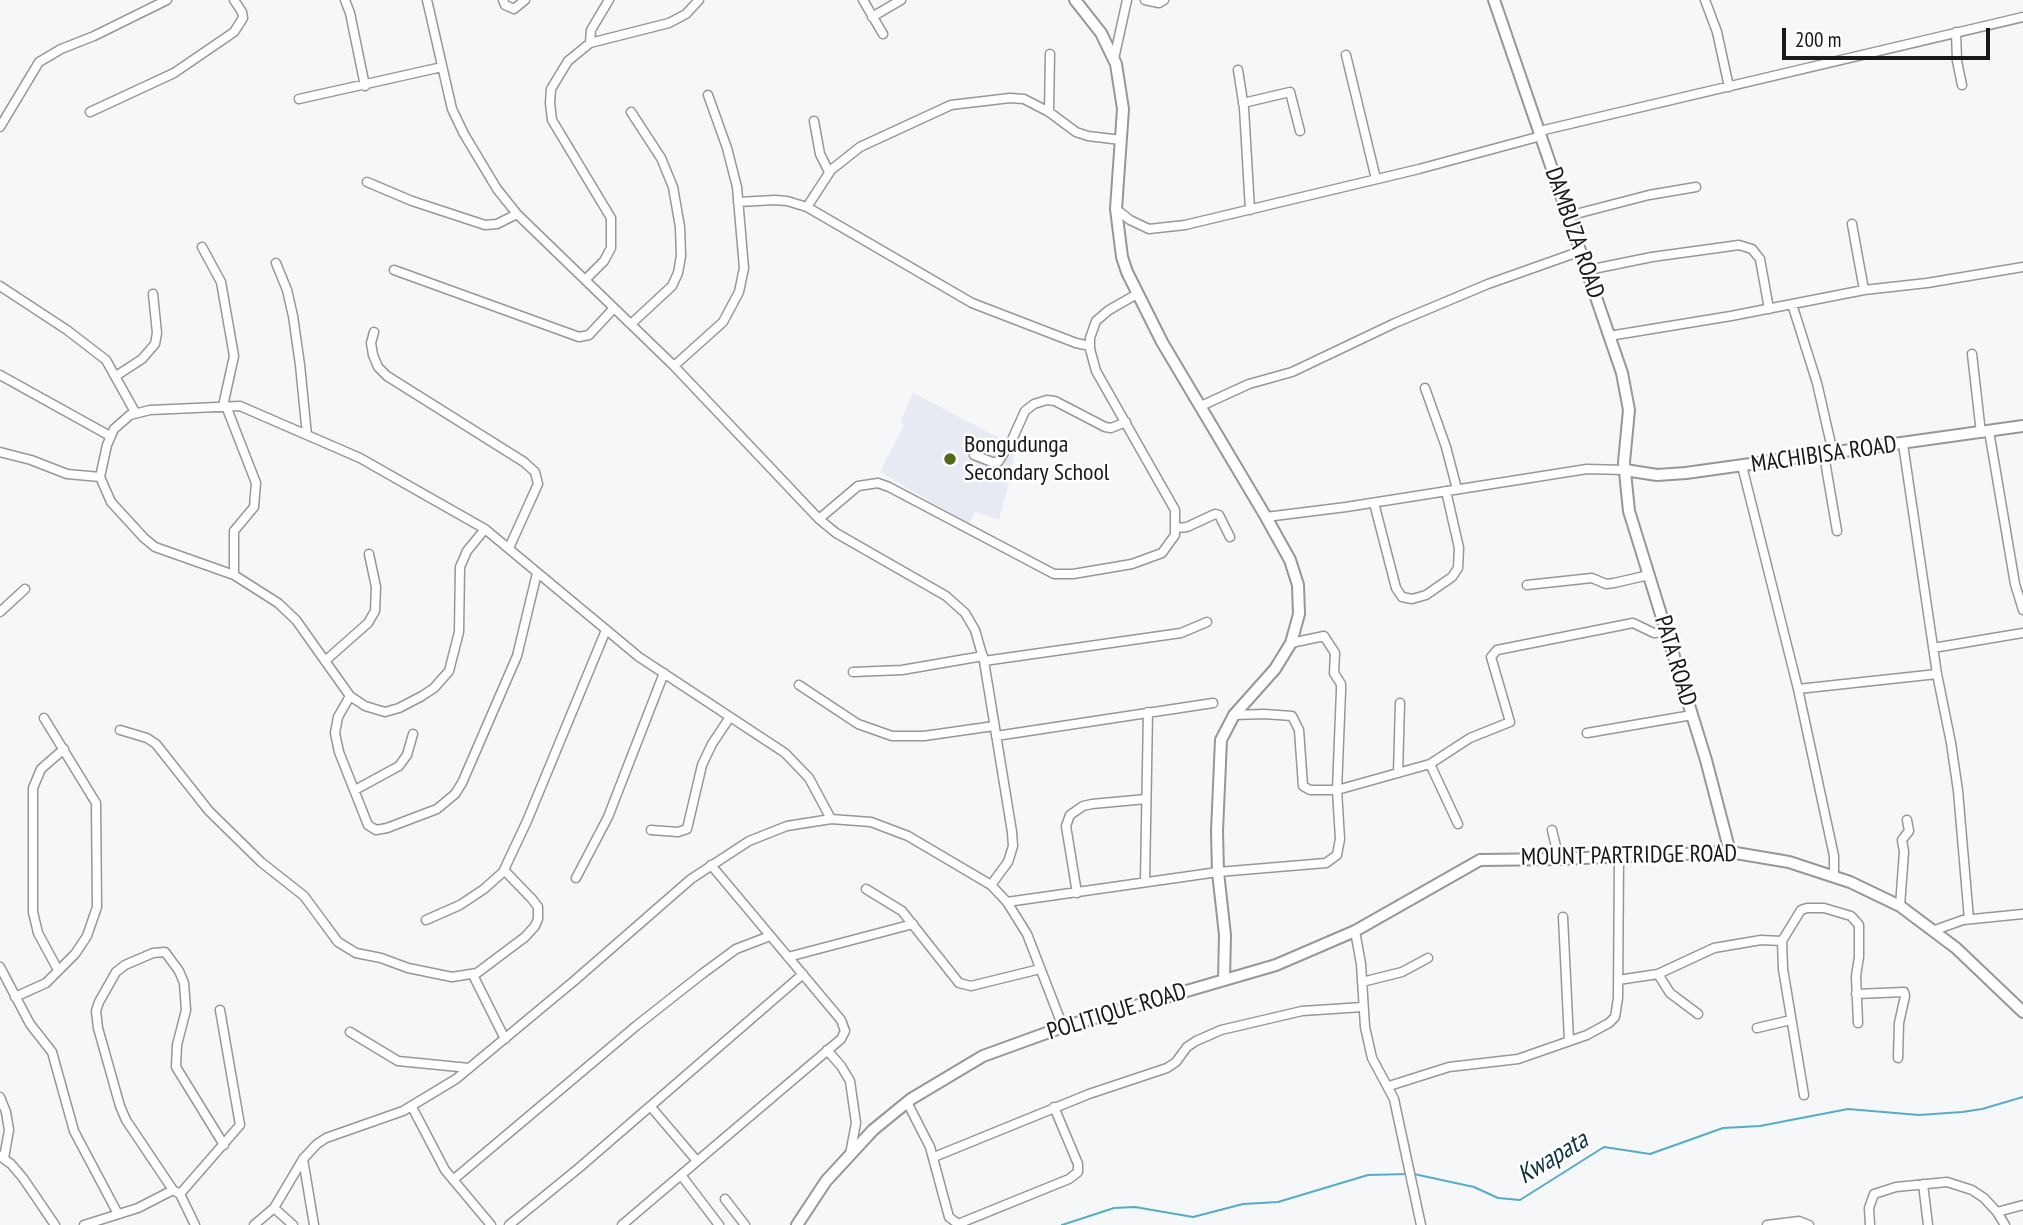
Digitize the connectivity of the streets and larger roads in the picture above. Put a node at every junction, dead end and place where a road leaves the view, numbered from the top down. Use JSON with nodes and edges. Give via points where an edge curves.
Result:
{"nodes":[{"id":1,"x":167,"y":0,"type":"edge"},
{"id":2,"x":234,"y":0,"type":"edge"},
{"id":3,"x":345,"y":0,"type":"edge"},
{"id":4,"x":427,"y":0,"type":"edge"},
{"id":5,"x":503,"y":0,"type":"edge"},
{"id":6,"x":525,"y":0,"type":"edge"},
{"id":7,"x":609,"y":0,"type":"edge"},
{"id":8,"x":699,"y":0,"type":"edge"},
{"id":9,"x":863,"y":0,"type":"edge"},
{"id":10,"x":901,"y":0,"type":"edge"},
{"id":11,"x":1075,"y":0,"type":"edge"},
{"id":12,"x":1127,"y":0,"type":"edge"},
{"id":13,"x":1145,"y":0,"type":"edge"},
{"id":14,"x":1164,"y":0,"type":"edge"},
{"id":15,"x":1494,"y":0,"type":"edge"},
{"id":16,"x":1705,"y":0,"type":"edge"},
{"id":17,"x":872,"y":17,"type":"junction"},
{"id":18,"x":2023,"y":17,"type":"edge"},
{"id":19,"x":1956,"y":32,"type":"junction"},
{"id":20,"x":883,"y":34,"type":"dead end"},
{"id":21,"x":590,"y":43,"type":"junction"},
{"id":22,"x":1049,"y":54,"type":"dead end"},
{"id":23,"x":1346,"y":55,"type":"dead end"},
{"id":24,"x":1114,"y":59,"type":"junction"},
{"id":25,"x":442,"y":68,"type":"junction"},
{"id":26,"x":1238,"y":70,"type":"dead end"},
{"id":27,"x":1962,"y":85,"type":"dead end"},
{"id":28,"x":365,"y":86,"type":"junction"},
{"id":29,"x":1729,"y":87,"type":"junction"},
{"id":30,"x":708,"y":94,"type":"dead end"},
{"id":31,"x":299,"y":99,"type":"dead end"},
{"id":32,"x":1243,"y":103,"type":"junction"},
{"id":33,"x":90,"y":112,"type":"dead end"},
{"id":34,"x":631,"y":112,"type":"dead end"},
{"id":35,"x":1049,"y":112,"type":"junction"},
{"id":36,"x":814,"y":121,"type":"dead end"},
{"id":37,"x":0,"y":127,"type":"edge"},
{"id":38,"x":1300,"y":131,"type":"dead end"},
{"id":39,"x":1541,"y":133,"type":"junction"},
{"id":40,"x":1121,"y":140,"type":"junction"},
{"id":41,"x":829,"y":172,"type":"junction"},
{"id":42,"x":1376,"y":179,"type":"junction"},
{"id":43,"x":367,"y":182,"type":"dead end"},
{"id":44,"x":1696,"y":187,"type":"dead end"},
{"id":45,"x":738,"y":202,"type":"junction"},
{"id":46,"x":807,"y":207,"type":"junction"},
{"id":47,"x":1116,"y":209,"type":"junction"},
{"id":48,"x":1250,"y":210,"type":"junction"},
{"id":49,"x":517,"y":214,"type":"junction"},
{"id":50,"x":1568,"y":216,"type":"junction"},
{"id":51,"x":1852,"y":224,"type":"dead end"},
{"id":52,"x":202,"y":247,"type":"dead end"},
{"id":53,"x":1581,"y":251,"type":"junction"},
{"id":54,"x":276,"y":263,"type":"dead end"},
{"id":55,"x":2023,"y":267,"type":"edge"},
{"id":56,"x":394,"y":270,"type":"dead end"},
{"id":57,"x":1588,"y":270,"type":"junction"},
{"id":58,"x":585,"y":280,"type":"junction"},
{"id":59,"x":0,"y":286,"type":"edge"},
{"id":60,"x":1864,"y":290,"type":"junction"},
{"id":61,"x":153,"y":294,"type":"dead end"},
{"id":62,"x":1137,"y":295,"type":"junction"},
{"id":63,"x":1792,"y":304,"type":"junction"},
{"id":64,"x":614,"y":307,"type":"junction"},
{"id":65,"x":1769,"y":309,"type":"junction"},
{"id":66,"x":631,"y":324,"type":"junction"},
{"id":67,"x":374,"y":332,"type":"dead end"},
{"id":68,"x":1609,"y":336,"type":"junction"},
{"id":69,"x":1090,"y":346,"type":"junction"},
{"id":70,"x":1972,"y":354,"type":"dead end"},
{"id":71,"x":674,"y":366,"type":"junction"},
{"id":72,"x":0,"y":375,"type":"edge"},
{"id":73,"x":116,"y":376,"type":"junction"},
{"id":74,"x":1425,"y":387,"type":"dead end"},
{"id":75,"x":224,"y":406,"type":"junction"},
{"id":76,"x":1201,"y":406,"type":"junction"},
{"id":77,"x":135,"y":412,"type":"junction"},
{"id":78,"x":1126,"y":422,"type":"junction"},
{"id":79,"x":2023,"y":426,"type":"edge"},
{"id":80,"x":1985,"y":432,"type":"junction"},
{"id":81,"x":307,"y":435,"type":"junction"},
{"id":82,"x":110,"y":436,"type":"junction"},
{"id":83,"x":1903,"y":444,"type":"junction"},
{"id":84,"x":0,"y":452,"type":"edge"},
{"id":85,"x":1829,"y":454,"type":"junction"},
{"id":86,"x":974,"y":455,"type":"dead end"},
{"id":87,"x":1742,"y":466,"type":"junction"},
{"id":88,"x":1625,"y":470,"type":"junction"},
{"id":89,"x":100,"y":477,"type":"junction"},
{"id":90,"x":1457,"y":489,"type":"junction"},
{"id":91,"x":1446,"y":491,"type":"junction"},
{"id":92,"x":1374,"y":503,"type":"junction"},
{"id":93,"x":1266,"y":517,"type":"junction"},
{"id":94,"x":819,"y":519,"type":"junction"},
{"id":95,"x":1177,"y":528,"type":"junction"},
{"id":96,"x":485,"y":529,"type":"junction"},
{"id":97,"x":1837,"y":531,"type":"dead end"},
{"id":98,"x":1230,"y":537,"type":"dead end"},
{"id":99,"x":509,"y":548,"type":"junction"},
{"id":100,"x":369,"y":554,"type":"dead end"},
{"id":101,"x":537,"y":573,"type":"junction"},
{"id":102,"x":1649,"y":575,"type":"junction"},
{"id":103,"x":234,"y":576,"type":"junction"},
{"id":104,"x":1527,"y":585,"type":"dead end"},
{"id":105,"x":25,"y":589,"type":"dead end"},
{"id":106,"x":2023,"y":610,"type":"edge"},
{"id":107,"x":0,"y":612,"type":"edge"},
{"id":108,"x":1207,"y":622,"type":"dead end"},
{"id":109,"x":606,"y":630,"type":"junction"},
{"id":110,"x":1667,"y":632,"type":"junction"},
{"id":111,"x":2023,"y":633,"type":"edge"},
{"id":112,"x":1291,"y":643,"type":"junction"},
{"id":113,"x":1933,"y":648,"type":"junction"},
{"id":114,"x":984,"y":658,"type":"junction"},
{"id":115,"x":325,"y":661,"type":"junction"},
{"id":116,"x":853,"y":672,"type":"dead end"},
{"id":117,"x":664,"y":673,"type":"junction"},
{"id":118,"x":1937,"y":674,"type":"junction"},
{"id":119,"x":799,"y":685,"type":"dead end"},
{"id":120,"x":1798,"y":689,"type":"junction"},
{"id":121,"x":350,"y":696,"type":"junction"},
{"id":122,"x":1213,"y":703,"type":"dead end"},
{"id":123,"x":1400,"y":703,"type":"dead end"},
{"id":124,"x":1148,"y":712,"type":"junction"},
{"id":125,"x":1234,"y":715,"type":"junction"},
{"id":126,"x":1692,"y":715,"type":"junction"},
{"id":127,"x":44,"y":718,"type":"dead end"},
{"id":128,"x":730,"y":718,"type":"junction"},
{"id":129,"x":994,"y":726,"type":"junction"},
{"id":130,"x":120,"y":730,"type":"dead end"},
{"id":131,"x":1587,"y":733,"type":"dead end"},
{"id":132,"x":413,"y":734,"type":"dead end"},
{"id":133,"x":996,"y":736,"type":"junction"},
{"id":134,"x":64,"y":749,"type":"junction"},
{"id":135,"x":1430,"y":764,"type":"junction"},
{"id":136,"x":1398,"y":773,"type":"junction"},
{"id":137,"x":355,"y":790,"type":"junction"},
{"id":138,"x":1337,"y":790,"type":"junction"},
{"id":139,"x":1146,"y":799,"type":"junction"},
{"id":140,"x":831,"y":819,"type":"junction"},
{"id":141,"x":1907,"y":820,"type":"dead end"},
{"id":142,"x":1458,"y":824,"type":"dead end"},
{"id":143,"x":650,"y":830,"type":"dead end"},
{"id":144,"x":1552,"y":830,"type":"dead end"},
{"id":145,"x":1730,"y":852,"type":"junction"},
{"id":146,"x":1619,"y":857,"type":"junction"},
{"id":147,"x":1559,"y":859,"type":"junction"},
{"id":148,"x":1480,"y":860,"type":"joint"},
{"id":149,"x":711,"y":865,"type":"junction"},
{"id":150,"x":505,"y":870,"type":"junction"},
{"id":151,"x":1218,"y":872,"type":"junction"},
{"id":152,"x":1834,"y":876,"type":"junction"},
{"id":153,"x":576,"y":878,"type":"dead end"},
{"id":154,"x":1145,"y":881,"type":"junction"},
{"id":155,"x":991,"y":885,"type":"junction"},
{"id":156,"x":866,"y":889,"type":"dead end"},
{"id":157,"x":1077,"y":893,"type":"junction"},
{"id":158,"x":1007,"y":902,"type":"junction"},
{"id":159,"x":1900,"y":906,"type":"junction"},
{"id":160,"x":2023,"y":914,"type":"edge"},
{"id":161,"x":1563,"y":917,"type":"dead end"},
{"id":162,"x":1969,"y":919,"type":"junction"},
{"id":163,"x":426,"y":920,"type":"dead end"},
{"id":164,"x":913,"y":924,"type":"junction"},
{"id":165,"x":1935,"y":930,"type":"junction"},
{"id":166,"x":1355,"y":931,"type":"junction"},
{"id":167,"x":770,"y":936,"type":"junction"},
{"id":168,"x":1782,"y":942,"type":"junction"},
{"id":169,"x":788,"y":957,"type":"junction"},
{"id":170,"x":1428,"y":958,"type":"dead end"},
{"id":171,"x":0,"y":967,"type":"edge"},
{"id":172,"x":1040,"y":969,"type":"junction"},
{"id":173,"x":58,"y":970,"type":"junction"},
{"id":174,"x":803,"y":974,"type":"junction"},
{"id":175,"x":1658,"y":974,"type":"junction"},
{"id":176,"x":473,"y":975,"type":"junction"},
{"id":177,"x":1224,"y":980,"type":"junction"},
{"id":178,"x":1618,"y":981,"type":"junction"},
{"id":179,"x":1362,"y":982,"type":"junction"},
{"id":180,"x":1856,"y":994,"type":"junction"},
{"id":181,"x":15,"y":997,"type":"junction"},
{"id":182,"x":1363,"y":1007,"type":"junction"},
{"id":183,"x":219,"y":1010,"type":"dead end"},
{"id":184,"x":2023,"y":1012,"type":"edge"},
{"id":185,"x":1698,"y":1014,"type":"dead end"},
{"id":186,"x":1791,"y":1020,"type":"junction"},
{"id":187,"x":1858,"y":1023,"type":"dead end"},
{"id":188,"x":1063,"y":1027,"type":"junction"},
{"id":189,"x":1757,"y":1028,"type":"dead end"},
{"id":190,"x":350,"y":1032,"type":"dead end"},
{"id":191,"x":505,"y":1039,"type":"junction"},
{"id":192,"x":1569,"y":1040,"type":"junction"},
{"id":193,"x":827,"y":1050,"type":"junction"},
{"id":194,"x":1898,"y":1058,"type":"dead end"},
{"id":195,"x":468,"y":1068,"type":"junction"},
{"id":196,"x":1389,"y":1086,"type":"junction"},
{"id":197,"x":1804,"y":1095,"type":"dead end"},
{"id":198,"x":0,"y":1097,"type":"edge"},
{"id":199,"x":906,"y":1102,"type":"junction"},
{"id":200,"x":412,"y":1107,"type":"junction"},
{"id":201,"x":651,"y":1107,"type":"junction"},
{"id":202,"x":1054,"y":1107,"type":"junction"},
{"id":203,"x":224,"y":1146,"type":"junction"},
{"id":204,"x":850,"y":1154,"type":"junction"},
{"id":205,"x":2,"y":1157,"type":"edge"},
{"id":206,"x":933,"y":1157,"type":"junction"},
{"id":207,"x":303,"y":1159,"type":"junction"},
{"id":208,"x":697,"y":1161,"type":"junction"},
{"id":209,"x":681,"y":1175,"type":"junction"},
{"id":210,"x":453,"y":1180,"type":"junction"},
{"id":211,"x":1923,"y":1184,"type":"junction"},
{"id":212,"x":177,"y":1192,"type":"junction"},
{"id":213,"x":725,"y":1199,"type":"dead end"},
{"id":214,"x":2023,"y":1205,"type":"edge"},
{"id":215,"x":274,"y":1208,"type":"junction"},
{"id":216,"x":1997,"y":1212,"type":"junction"},
{"id":217,"x":118,"y":1214,"type":"junction"},
{"id":218,"x":55,"y":1225,"type":"edge"},
{"id":219,"x":84,"y":1225,"type":"edge"},
{"id":220,"x":195,"y":1225,"type":"edge"},
{"id":221,"x":254,"y":1225,"type":"edge"},
{"id":222,"x":293,"y":1225,"type":"edge"},
{"id":223,"x":314,"y":1225,"type":"edge"},
{"id":224,"x":491,"y":1225,"type":"edge"},
{"id":225,"x":509,"y":1225,"type":"edge"},
{"id":226,"x":622,"y":1225,"type":"edge"},
{"id":227,"x":719,"y":1225,"type":"edge"},
{"id":228,"x":745,"y":1225,"type":"edge"},
{"id":229,"x":797,"y":1225,"type":"edge"},
{"id":230,"x":1421,"y":1225,"type":"edge"},
{"id":231,"x":1767,"y":1225,"type":"edge"},
{"id":232,"x":1809,"y":1225,"type":"edge"},
{"id":233,"x":1870,"y":1225,"type":"edge"},
{"id":234,"x":1927,"y":1225,"type":"edge"},
{"id":235,"x":2005,"y":1225,"type":"edge"}],
"edges":[{"from":1,"to":37,"type":"street","via":[[39,62]]},
{"from":2,"to":33,"type":"street","via":[[243,12],[234,32],[174,74]]},
{"from":3,"to":28,"type":"street"},
{"from":4,"to":25,"type":"street"},
{"from":5,"to":6,"type":"street","via":[[514,9]]},
{"from":7,"to":21,"type":"street","via":[[591,30]]},
{"from":8,"to":21,"type":"street","via":[[669,23]]},
{"from":9,"to":17,"type":"street"},
{"from":10,"to":17,"type":"street"},
{"from":11,"to":24,"type":"street"},
{"from":12,"to":24,"type":"street"},
{"from":13,"to":14,"type":"street"},
{"from":15,"to":39,"type":"street","name":"DAMBUZA ROAD"},
{"from":16,"to":29,"type":"street"},
{"from":17,"to":20,"type":"street"},
{"from":18,"to":19,"type":"street"},
{"from":19,"to":27,"type":"street"},
{"from":19,"to":29,"type":"street"},
{"from":21,"to":58,"type":"street","via":[[564,67],[551,89],[550,103],[552,120],[611,218],[611,248]]},
{"from":22,"to":35,"type":"street"},
{"from":23,"to":42,"type":"street"},
{"from":24,"to":40,"type":"street","via":[[1123,109]]},
{"from":25,"to":28,"type":"street"},
{"from":25,"to":49,"type":"street","via":[[464,134]]},
{"from":26,"to":32,"type":"street"},
{"from":28,"to":31,"type":"street"},
{"from":29,"to":39,"type":"street"},
{"from":30,"to":45,"type":"street","via":[[727,148]]},
{"from":32,"to":38,"type":"street","via":[[1290,92]]},
{"from":32,"to":48,"type":"street"},
{"from":34,"to":66,"type":"street","via":[[673,187],[681,256],[672,286]]},
{"from":35,"to":40,"type":"street","via":[[1076,132]]},
{"from":35,"to":41,"type":"street","via":[[1021,99],[951,105],[860,147]]},
{"from":36,"to":41,"type":"street","via":[[820,154]]},
{"from":39,"to":42,"type":"street"},
{"from":39,"to":50,"type":"street","name":"DAMBUZA ROAD"},
{"from":40,"to":47,"type":"street"},
{"from":41,"to":46,"type":"street"},
{"from":42,"to":48,"type":"street"},
{"from":43,"to":49,"type":"street","via":[[485,225]]},
{"from":44,"to":50,"type":"street"},
{"from":45,"to":46,"type":"street","via":[[775,200]]},
{"from":45,"to":71,"type":"street","via":[[744,268],[739,292],[723,322]]},
{"from":46,"to":69,"type":"street","via":[[972,303]]},
{"from":47,"to":48,"type":"street","via":[[1153,229]]},
{"from":47,"to":62,"type":"street","via":[[1122,257]]},
{"from":49,"to":58,"type":"street"},
{"from":50,"to":53,"type":"street","name":"DAMBUZA ROAD"},
{"from":51,"to":60,"type":"street"},
{"from":52,"to":75,"type":"street","via":[[221,282],[234,356]]},
{"from":53,"to":57,"type":"street","name":"DAMBUZA ROAD"},
{"from":53,"to":76,"type":"street","via":[[1488,284],[1292,372],[1249,384]]},
{"from":54,"to":81,"type":"street","via":[[293,316]]},
{"from":55,"to":60,"type":"street"},
{"from":56,"to":64,"type":"street","via":[[579,337],[589,335]]},
{"from":57,"to":65,"type":"street","via":[[1739,245],[1752,249],[1759,259]]},
{"from":57,"to":68,"type":"street","name":"DAMBUZA ROAD"},
{"from":58,"to":64,"type":"street"},
{"from":59,"to":73,"type":"street","via":[[94,350]]},
{"from":60,"to":63,"type":"street"},
{"from":61,"to":73,"type":"street","via":[[155,344]]},
{"from":62,"to":69,"type":"street","via":[[1102,315],[1093,327]]},
{"from":62,"to":76,"type":"street"},
{"from":63,"to":65,"type":"street"},
{"from":63,"to":85,"type":"street","via":[[1817,383]]},
{"from":64,"to":66,"type":"street"},
{"from":65,"to":68,"type":"street"},
{"from":66,"to":71,"type":"street"},
{"from":67,"to":99,"type":"street","via":[[373,355],[387,376],[535,472],[538,484]]},
{"from":68,"to":88,"type":"street","name":"DAMBUZA ROAD","via":[[1628,404]]},
{"from":69,"to":78,"type":"street","via":[[1096,371]]},
{"from":70,"to":80,"type":"street"},
{"from":71,"to":94,"type":"street"},
{"from":72,"to":82,"type":"street"},
{"from":73,"to":77,"type":"street"},
{"from":74,"to":90,"type":"street"},
{"from":75,"to":77,"type":"street"},
{"from":75,"to":81,"type":"street","via":[[246,408]]},
{"from":75,"to":103,"type":"street","via":[[256,483],[254,507],[234,531]]},
{"from":76,"to":93,"type":"street"},
{"from":77,"to":82,"type":"street"},
{"from":78,"to":86,"type":"street","via":[[1105,427],[1046,400],[1025,411],[998,461]]},
{"from":78,"to":95,"type":"street","via":[[1171,499]]},
{"from":79,"to":80,"type":"street","name":"MACHIBISA ROAD"},
{"from":80,"to":83,"type":"street","name":"MACHIBISA ROAD"},
{"from":80,"to":106,"type":"street"},
{"from":81,"to":96,"type":"street","via":[[370,463]]},
{"from":82,"to":89,"type":"street"},
{"from":83,"to":85,"type":"street","name":"MACHIBISA ROAD"},
{"from":83,"to":113,"type":"street"},
{"from":84,"to":89,"type":"street","via":[[66,474]]},
{"from":85,"to":87,"type":"street","name":"MACHIBISA ROAD"},
{"from":85,"to":97,"type":"street"},
{"from":87,"to":88,"type":"street","name":"MACHIBISA ROAD","via":[[1657,475]]},
{"from":87,"to":120,"type":"street"},
{"from":88,"to":90,"type":"street","via":[[1587,469]]},
{"from":88,"to":102,"type":"street","name":"PATA ROAD","via":[[1629,511]]},
{"from":89,"to":103,"type":"street","via":[[111,502],[150,544]]},
{"from":90,"to":91,"type":"street"},
{"from":91,"to":92,"type":"street"},
{"from":91,"to":92,"type":"street","via":[[1459,548],[1458,568],[1452,578],[1412,599],[1402,597],[1396,588]]},
{"from":92,"to":93,"type":"street"},
{"from":93,"to":112,"type":"street","via":[[1298,585],[1299,614]]},
{"from":94,"to":95,"type":"street","via":[[858,486],[882,484],[1042,570],[1061,575],[1154,557],[1167,548]]},
{"from":94,"to":114,"type":"street","via":[[953,602],[975,630]]},
{"from":95,"to":98,"type":"street","via":[[1215,514]]},
{"from":96,"to":99,"type":"street"},
{"from":96,"to":121,"type":"street","via":[[460,567],[459,632],[453,661],[443,679],[392,711],[365,706]]},
{"from":99,"to":101,"type":"street"},
{"from":100,"to":115,"type":"street","via":[[376,587],[375,611],[368,623]]},
{"from":101,"to":109,"type":"street"},
{"from":101,"to":137,"type":"street","via":[[516,656],[455,794],[419,818],[376,830],[366,821]]},
{"from":102,"to":104,"type":"street","via":[[1606,584],[1592,578]]},
{"from":102,"to":110,"type":"street","name":"PATA ROAD"},
{"from":103,"to":115,"type":"street","via":[[289,612]]},
{"from":105,"to":107,"type":"street"},
{"from":108,"to":114,"type":"street","via":[[1181,634]]},
{"from":109,"to":117,"type":"street"},
{"from":109,"to":150,"type":"street"},
{"from":110,"to":126,"type":"street","name":"PATA ROAD"},
{"from":110,"to":135,"type":"street","via":[[1654,633],[1633,624],[1497,650],[1491,657],[1510,722],[1470,738]]},
{"from":111,"to":113,"type":"street"},
{"from":112,"to":125,"type":"street","via":[[1275,669]]},
{"from":112,"to":138,"type":"street","via":[[1324,636],[1335,653],[1334,673],[1341,684]]},
{"from":113,"to":118,"type":"street"},
{"from":114,"to":116,"type":"street"},
{"from":114,"to":129,"type":"street"},
{"from":115,"to":121,"type":"street"},
{"from":117,"to":128,"type":"street"},
{"from":117,"to":153,"type":"street","via":[[608,817]]},
{"from":118,"to":120,"type":"street"},
{"from":118,"to":162,"type":"street","via":[[1958,791]]},
{"from":119,"to":129,"type":"street","via":[[880,733],[909,737]]},
{"from":120,"to":152,"type":"street"},
{"from":121,"to":137,"type":"street","via":[[335,729]]},
{"from":122,"to":124,"type":"street"},
{"from":123,"to":136,"type":"street"},
{"from":124,"to":133,"type":"street"},
{"from":124,"to":139,"type":"street"},
{"from":125,"to":138,"type":"street","via":[[1292,716],[1299,730],[1303,786]]},
{"from":125,"to":151,"type":"street","via":[[1219,751]]},
{"from":126,"to":131,"type":"street"},
{"from":126,"to":145,"type":"street","name":"PATA ROAD"},
{"from":127,"to":134,"type":"street"},
{"from":128,"to":140,"type":"street","via":[[794,760]]},
{"from":128,"to":143,"type":"street","via":[[702,765],[687,829]]},
{"from":129,"to":133,"type":"street"},
{"from":130,"to":176,"type":"street","via":[[156,744],[209,811],[304,897],[342,946],[422,971],[459,978]]},
{"from":132,"to":137,"type":"street","via":[[399,766]]},
{"from":133,"to":155,"type":"street","via":[[1013,846],[1005,868]]},
{"from":134,"to":173,"type":"street","via":[[41,769],[33,788],[33,912],[38,933]]},
{"from":134,"to":173,"type":"street","via":[[97,809],[98,891],[96,915],[86,936]]},
{"from":135,"to":136,"type":"street"},
{"from":135,"to":142,"type":"street"},
{"from":136,"to":138,"type":"street"},
{"from":138,"to":151,"type":"street","via":[[1340,839],[1333,859]]},
{"from":139,"to":154,"type":"street"},
{"from":139,"to":157,"type":"street","via":[[1092,804],[1070,815],[1066,826]]},
{"from":140,"to":149,"type":"street","via":[[764,834]]},
{"from":140,"to":155,"type":"street","via":[[863,820],[898,831]]},
{"from":141,"to":159,"type":"street"},
{"from":144,"to":147,"type":"street"},
{"from":145,"to":146,"type":"street","name":"MOUNT PARTRIDGE ROAD"},
{"from":145,"to":152,"type":"street","name":"MOUNT PARTRIDGE ROAD","via":[[1789,862]]},
{"from":146,"to":147,"type":"street","name":"MOUNT PARTRIDGE ROAD"},
{"from":146,"to":178,"type":"street"},
{"from":147,"to":148,"type":"street","name":"MOUNT PARTRIDGE ROAD"},
{"from":148,"to":166,"type":"street","name":"POLITIQUE ROAD"},
{"from":149,"to":167,"type":"street"},
{"from":149,"to":191,"type":"street"},
{"from":150,"to":163,"type":"street","via":[[460,905]]},
{"from":150,"to":176,"type":"street","via":[[532,899],[538,919],[525,937]]},
{"from":151,"to":154,"type":"street"},
{"from":151,"to":177,"type":"street"},
{"from":152,"to":159,"type":"street","name":"MOUNT PARTRIDGE ROAD"},
{"from":154,"to":157,"type":"street"},
{"from":155,"to":158,"type":"street"},
{"from":156,"to":164,"type":"street","via":[[902,911]]},
{"from":157,"to":158,"type":"street"},
{"from":158,"to":172,"type":"street","via":[[1032,944]]},
{"from":159,"to":165,"type":"street","name":"MOUNT PARTRIDGE ROAD"},
{"from":160,"to":162,"type":"street"},
{"from":161,"to":192,"type":"street"},
{"from":162,"to":165,"type":"street"},
{"from":164,"to":169,"type":"street"},
{"from":164,"to":172,"type":"street","via":[[952,977],[965,986]]},
{"from":165,"to":184,"type":"street","name":"MOUNT PARTRIDGE ROAD"},
{"from":166,"to":177,"type":"street","name":"POLITIQUE ROAD","via":[[1276,965]]},
{"from":166,"to":179,"type":"street"},
{"from":167,"to":169,"type":"street"},
{"from":167,"to":210,"type":"street","via":[[736,949],[702,974]]},
{"from":168,"to":175,"type":"street","via":[[1761,940],[1714,948]]},
{"from":168,"to":180,"type":"street","via":[[1796,914],[1807,908],[1854,917],[1859,925]]},
{"from":168,"to":186,"type":"street"},
{"from":169,"to":174,"type":"street"},
{"from":170,"to":179,"type":"street","via":[[1395,974]]},
{"from":171,"to":181,"type":"street"},
{"from":172,"to":188,"type":"street"},
{"from":173,"to":181,"type":"street","via":[[38,988]]},
{"from":174,"to":193,"type":"street","via":[[844,1024],[844,1035]]},
{"from":174,"to":201,"type":"street"},
{"from":175,"to":178,"type":"street"},
{"from":175,"to":185,"type":"street","via":[[1670,992]]},
{"from":176,"to":191,"type":"street"},
{"from":177,"to":188,"type":"street","name":"POLITIQUE ROAD"},
{"from":178,"to":192,"type":"street","via":[[1615,1017],[1601,1029]]},
{"from":179,"to":182,"type":"street"},
{"from":180,"to":187,"type":"street"},
{"from":180,"to":194,"type":"street","via":[[1904,992]]},
{"from":181,"to":217,"type":"street","via":[[52,1052],[74,1131]]},
{"from":182,"to":196,"type":"street","via":[[1372,1058]]},
{"from":182,"to":202,"type":"street","via":[[1302,1011],[1221,1030],[1187,1047],[1167,1068]]},
{"from":183,"to":203,"type":"street","via":[[240,1125]]},
{"from":186,"to":189,"type":"street"},
{"from":186,"to":197,"type":"street"},
{"from":188,"to":199,"type":"street","name":"POLITIQUE ROAD","via":[[983,1056]]},
{"from":190,"to":195,"type":"street","via":[[398,1061]]},
{"from":191,"to":195,"type":"street"},
{"from":192,"to":196,"type":"street","via":[[1518,1059],[1449,1067]]},
{"from":193,"to":204,"type":"street","via":[[850,1081],[856,1123]]},
{"from":193,"to":208,"type":"street"},
{"from":195,"to":200,"type":"street"},
{"from":196,"to":230,"type":"street"},
{"from":198,"to":205,"type":"street","via":[[9,1130]]},
{"from":199,"to":204,"type":"street","name":"POLITIQUE ROAD"},
{"from":199,"to":206,"type":"street"},
{"from":200,"to":207,"type":"street","via":[[326,1138]]},
{"from":200,"to":210,"type":"street"},
{"from":201,"to":208,"type":"street"},
{"from":201,"to":225,"type":"street"},
{"from":202,"to":206,"type":"street"},
{"from":202,"to":206,"type":"street","via":[[1078,1172],[968,1221],[956,1223],[949,1217]]},
{"from":203,"to":212,"type":"street"},
{"from":203,"to":212,"type":"street","via":[[176,1067],[186,1010],[179,971],[165,952],[125,965],[99,1002],[98,1028],[126,1120]]},
{"from":204,"to":229,"type":"street","name":"POLITIQUE ROAD"},
{"from":205,"to":218,"type":"street","via":[[23,1178]]},
{"from":207,"to":215,"type":"street"},
{"from":207,"to":223,"type":"street"},
{"from":208,"to":209,"type":"street"},
{"from":209,"to":226,"type":"street"},
{"from":209,"to":227,"type":"street"},
{"from":210,"to":224,"type":"street"},
{"from":211,"to":216,"type":"street","via":[[1958,1184],[1984,1198]]},
{"from":211,"to":233,"type":"street","via":[[1874,1194]]},
{"from":211,"to":234,"type":"street"},
{"from":212,"to":217,"type":"street"},
{"from":212,"to":220,"type":"street"},
{"from":213,"to":228,"type":"street"},
{"from":214,"to":216,"type":"street"},
{"from":215,"to":221,"type":"street"},
{"from":215,"to":222,"type":"street"},
{"from":216,"to":235,"type":"street"},
{"from":217,"to":219,"type":"street"},
{"from":231,"to":232,"type":"street","via":[[1799,1221]]}]}
